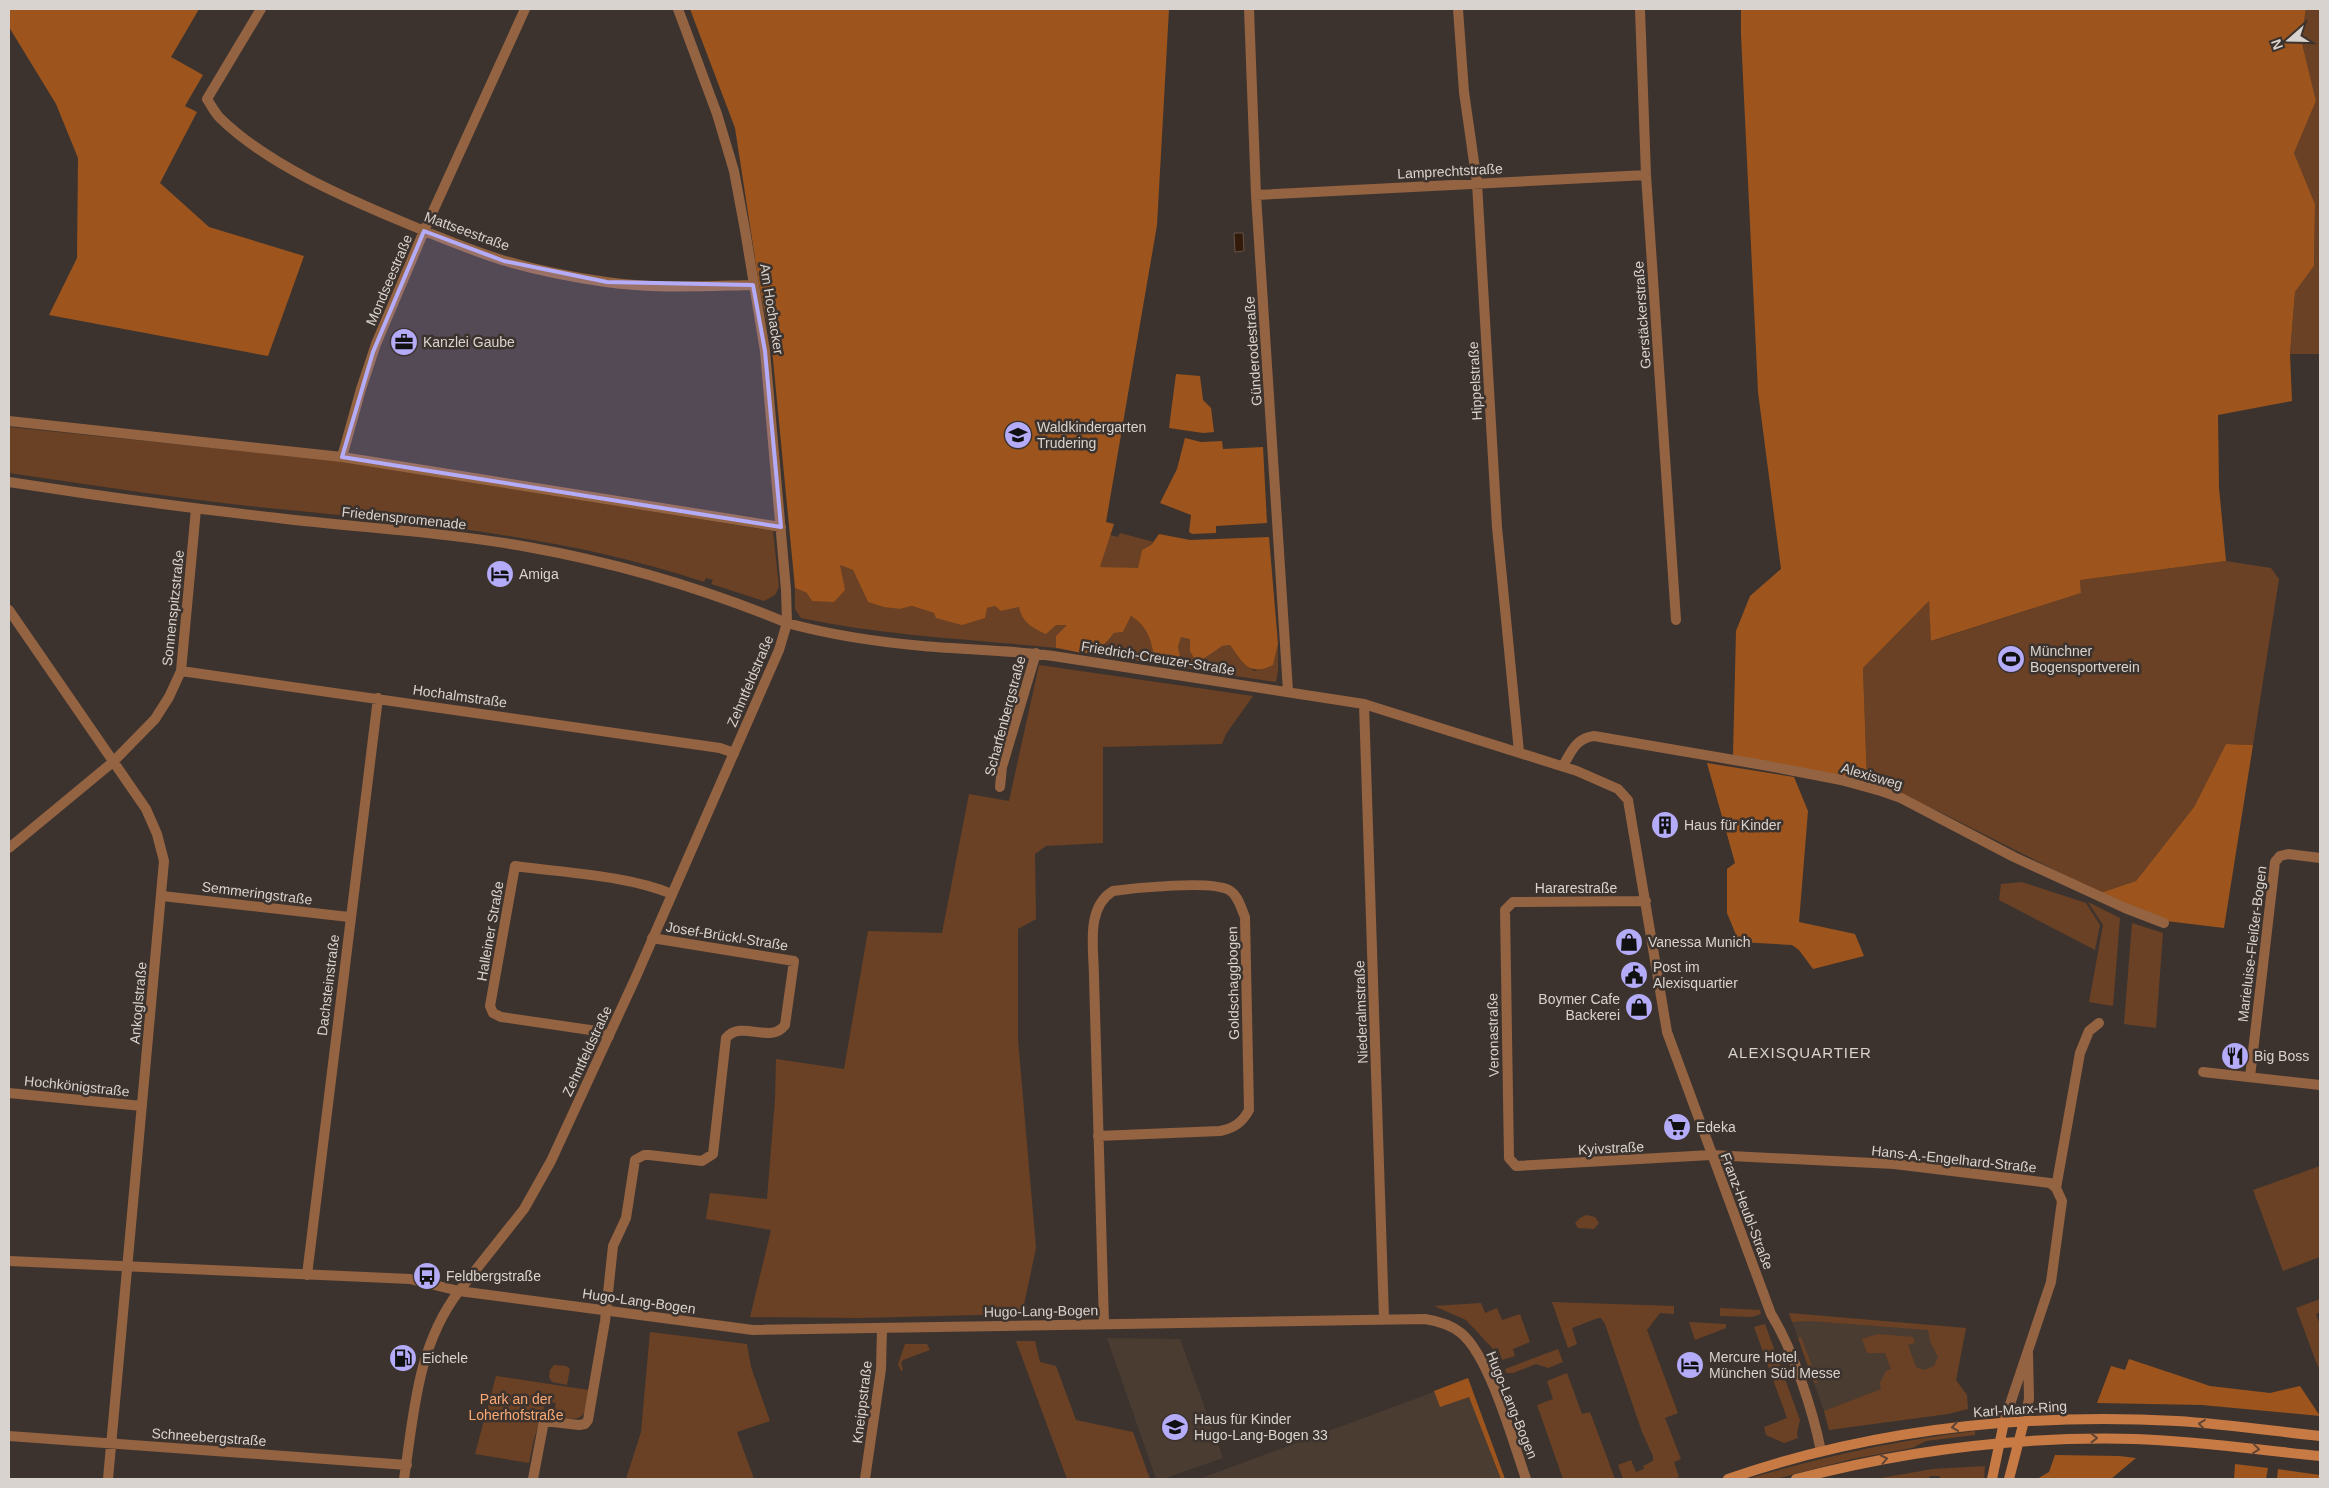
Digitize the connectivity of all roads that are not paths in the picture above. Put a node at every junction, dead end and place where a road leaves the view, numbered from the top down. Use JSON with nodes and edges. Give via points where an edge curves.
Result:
{"nodes":[{"id":1,"x":261,"y":9,"type":"edge"},
{"id":2,"x":525,"y":9,"type":"edge"},
{"id":3,"x":678,"y":9,"type":"edge"},
{"id":4,"x":1249,"y":9,"type":"edge"},
{"id":5,"x":1458,"y":9,"type":"edge"},
{"id":6,"x":1640,"y":9,"type":"edge"},
{"id":7,"x":1646,"y":175,"type":"junction"},
{"id":8,"x":1477,"y":183,"type":"junction"},
{"id":9,"x":1256,"y":195,"type":"junction"},
{"id":10,"x":424,"y":231,"type":"junction"},
{"id":11,"x":753,"y":285,"type":"junction"},
{"id":12,"x":9,"y":421,"type":"edge"},
{"id":13,"x":342,"y":457,"type":"junction"},
{"id":14,"x":9,"y":482,"type":"edge"},
{"id":15,"x":196,"y":508,"type":"junction"},
{"id":16,"x":781,"y":526,"type":"junction"},
{"id":17,"x":9,"y":610,"type":"edge"},
{"id":18,"x":1676,"y":620,"type":"dead end"},
{"id":19,"x":788,"y":623,"type":"junction"},
{"id":20,"x":1036,"y":653,"type":"junction"},
{"id":21,"x":181,"y":671,"type":"junction"},
{"id":22,"x":1288,"y":691,"type":"junction"},
{"id":23,"x":378,"y":698,"type":"junction"},
{"id":24,"x":1364,"y":704,"type":"junction"},
{"id":25,"x":1519,"y":752,"type":"junction"},
{"id":26,"x":734,"y":753,"type":"junction"},
{"id":27,"x":113,"y":762,"type":"junction"},
{"id":28,"x":1563,"y":766,"type":"junction"},
{"id":29,"x":1000,"y":787,"type":"dead end"},
{"id":30,"x":9,"y":848,"type":"edge"},
{"id":31,"x":2320,"y":858,"type":"edge"},
{"id":32,"x":672,"y":894,"type":"junction"},
{"id":33,"x":162,"y":896,"type":"junction"},
{"id":34,"x":1646,"y":901,"type":"junction"},
{"id":35,"x":1508,"y":905,"type":"joint"},
{"id":36,"x":349,"y":917,"type":"junction"},
{"id":37,"x":2164,"y":923,"type":"dead end"},
{"id":38,"x":652,"y":938,"type":"junction"},
{"id":39,"x":2099,"y":1023,"type":"dead end"},
{"id":40,"x":609,"y":1036,"type":"junction"},
{"id":41,"x":2203,"y":1072,"type":"dead end"},
{"id":42,"x":2250,"y":1077,"type":"junction"},
{"id":43,"x":2320,"y":1085,"type":"edge"},
{"id":44,"x":9,"y":1093,"type":"edge"},
{"id":45,"x":142,"y":1106,"type":"junction"},
{"id":46,"x":1098,"y":1136,"type":"junction"},
{"id":47,"x":1711,"y":1155,"type":"junction"},
{"id":48,"x":1512,"y":1164,"type":"joint"},
{"id":49,"x":2056,"y":1188,"type":"junction"},
{"id":50,"x":9,"y":1261,"type":"edge"},
{"id":51,"x":128,"y":1267,"type":"junction"},
{"id":52,"x":307,"y":1275,"type":"junction"},
{"id":53,"x":459,"y":1292,"type":"junction"},
{"id":54,"x":606,"y":1310,"type":"junction"},
{"id":55,"x":1384,"y":1318,"type":"junction"},
{"id":56,"x":1104,"y":1324,"type":"junction"},
{"id":57,"x":882,"y":1328,"type":"junction"},
{"id":58,"x":2028,"y":1350,"type":"junction"},
{"id":59,"x":2024,"y":1421,"type":"junction"},
{"id":60,"x":2004,"y":1422,"type":"junction"},
{"id":61,"x":9,"y":1436,"type":"edge"},
{"id":62,"x":2320,"y":1436,"type":"edge"},
{"id":63,"x":2019,"y":1441,"type":"junction"},
{"id":64,"x":2000,"y":1442,"type":"junction"},
{"id":65,"x":111,"y":1443,"type":"junction"},
{"id":66,"x":1821,"y":1451,"type":"junction"},
{"id":67,"x":2320,"y":1456,"type":"edge"},
{"id":68,"x":406,"y":1465,"type":"junction"},
{"id":69,"x":108,"y":1479,"type":"edge"},
{"id":70,"x":404,"y":1479,"type":"edge"},
{"id":71,"x":533,"y":1479,"type":"edge"},
{"id":72,"x":865,"y":1479,"type":"edge"},
{"id":73,"x":1526,"y":1479,"type":"edge"},
{"id":74,"x":1728,"y":1479,"type":"edge"},
{"id":75,"x":1796,"y":1479,"type":"edge"},
{"id":76,"x":1992,"y":1479,"type":"edge"},
{"id":77,"x":2009,"y":1479,"type":"edge"}],
"edges":[{"from":1,"to":10,"type":"street","name":"Mattseestraße","via":[[207,99],[219,117],[263,151],[355,202]]},
{"from":2,"to":10,"type":"street","name":"Mondseestraße"},
{"from":3,"to":11,"type":"street","name":"Am Hochacker","via":[[700,64],[734,171]]},
{"from":4,"to":9,"type":"street","name":"Günderodestraße"},
{"from":5,"to":8,"type":"street","name":"Hippelstraße","via":[[1464,92]]},
{"from":6,"to":7,"type":"street","name":"Gerstäckerstraße"},
{"from":7,"to":8,"type":"street","name":"Lamprechtstraße"},
{"from":7,"to":18,"type":"street","name":"Gerstäckerstraße"},
{"from":8,"to":9,"type":"street","name":"Lamprechtstraße"},
{"from":8,"to":25,"type":"street","name":"Hippelstraße","via":[[1497,527]]},
{"from":9,"to":22,"type":"street","name":"Günderodestraße"},
{"from":10,"to":11,"type":"street","name":"Mattseestraße","via":[[504,260],[607,282],[662,286]]},
{"from":10,"to":13,"type":"street","name":"Mondseestraße","via":[[373,352]]},
{"from":11,"to":16,"type":"street","name":"Am Hochacker","via":[[765,351]]},
{"from":12,"to":13,"type":"street"},
{"from":13,"to":16,"type":"street"},
{"from":14,"to":15,"type":"street","name":"Friedenspromenade"},
{"from":15,"to":19,"type":"street","name":"Friedenspromenade","via":[[526,546],[662,577]]},
{"from":15,"to":21,"type":"street","name":"Sonnenspitzstraße"},
{"from":16,"to":19,"type":"street","name":"Am Hochacker"},
{"from":17,"to":27,"type":"street","name":"Ankoglstraße"},
{"from":19,"to":20,"type":"street","name":"Friedrich-Creuzer-Straße","via":[[816,631],[923,646]]},
{"from":19,"to":26,"type":"street","name":"Zehntfeldstraße"},
{"from":20,"to":22,"type":"street","name":"Friedrich-Creuzer-Straße"},
{"from":20,"to":29,"type":"street","name":"Scharfenbergstraße","via":[[1002,766]]},
{"from":21,"to":23,"type":"street","name":"Hochalmstraße"},
{"from":21,"to":27,"type":"street","name":"Sonnenspitzstraße","via":[[155,719]]},
{"from":22,"to":24,"type":"street","name":"Friedrich-Creuzer-Straße"},
{"from":23,"to":26,"type":"street","name":"Hochalmstraße","via":[[720,748]]},
{"from":23,"to":36,"type":"street","name":"Dachsteinstraße"},
{"from":24,"to":25,"type":"street","name":"Friedrich-Creuzer-Straße"},
{"from":24,"to":55,"type":"street","name":"Niederalmstraße"},
{"from":25,"to":28,"type":"street","name":"Franz-Heubl-Straße"},
{"from":26,"to":32,"type":"street","name":"Zehntfeldstraße"},
{"from":27,"to":30,"type":"street","name":"Sonnenspitzstraße"},
{"from":27,"to":33,"type":"street","name":"Ankoglstraße","via":[[154,823],[164,861]]},
{"from":28,"to":34,"type":"street","name":"Franz-Heubl-Straße","via":[[1599,779],[1624,793],[1628,800]]},
{"from":28,"to":37,"type":"street","name":"Alexisweg","via":[[1576,744],[1594,736],[1841,780],[1902,798],[2014,857]]},
{"from":31,"to":42,"type":"street","name":"Marieluise-Fleißer-Bogen","via":[[2288,854],[2275,862]]},
{"from":32,"to":38,"type":"street","name":"Zehntfeldstraße"},
{"from":32,"to":40,"type":"street","name":"Halleiner Straße","via":[[620,880],[515,866],[490,1006],[493,1014],[597,1031]]},
{"from":33,"to":36,"type":"street","name":"Semmeringstraße"},
{"from":33,"to":45,"type":"street","name":"Ankoglstraße"},
{"from":34,"to":35,"type":"street","name":"Hararestraße","via":[[1513,902]]},
{"from":34,"to":47,"type":"street","name":"Franz-Heubl-Straße","via":[[1667,1032]]},
{"from":35,"to":48,"type":"street","name":"Veronastraße","via":[[1505,910],[1506,984],[1509,1158]]},
{"from":36,"to":52,"type":"street","name":"Dachsteinstraße"},
{"from":38,"to":40,"type":"street","name":"Zehntfeldstraße"},
{"from":38,"to":54,"type":"street","name":"Josef-Brückl-Straße","via":[[794,960],[792,978],[782,1030],[770,1033],[738,1029],[726,1038],[713,1154],[702,1161],[649,1155],[635,1160],[626,1218],[613,1246]]},
{"from":39,"to":49,"type":"street","via":[[2089,1031],[2080,1053]]},
{"from":40,"to":53,"type":"street","name":"Zehntfeldstraße","via":[[531,1198]]},
{"from":41,"to":42,"type":"street"},
{"from":42,"to":43,"type":"street"},
{"from":44,"to":45,"type":"street","name":"Hochkönigstraße"},
{"from":45,"to":51,"type":"street","name":"Ankoglstraße"},
{"from":46,"to":46,"type":"street","name":"Goldschaggbogen","via":[[1093,954],[1094,919],[1098,906],[1113,891],[1216,886],[1230,890],[1245,916],[1249,1110],[1243,1121],[1220,1131]]},
{"from":46,"to":56,"type":"street","name":"Goldschaggbogen"},
{"from":47,"to":48,"type":"street","name":"Kyivstraße","via":[[1526,1166]]},
{"from":47,"to":49,"type":"street","name":"Hans-A.-Engelhard-Straße","via":[[1894,1164],[2050,1183]]},
{"from":47,"to":66,"type":"street","name":"Franz-Heubl-Straße","via":[[1771,1314],[1783,1334]]},
{"from":49,"to":58,"type":"street","via":[[2062,1201],[2051,1282]]},
{"from":50,"to":51,"type":"street"},
{"from":51,"to":52,"type":"street"},
{"from":51,"to":65,"type":"street","name":"Ankoglstraße"},
{"from":52,"to":53,"type":"street","via":[[410,1279]]},
{"from":53,"to":54,"type":"street","name":"Hugo-Lang-Bogen"},
{"from":53,"to":68,"type":"street","name":"Zehntfeldstraße","via":[[444,1311],[426,1354]]},
{"from":54,"to":57,"type":"street","name":"Hugo-Lang-Bogen","via":[[753,1330]]},
{"from":54,"to":71,"type":"street","via":[[588,1420],[579,1425],[544,1421]]},
{"from":55,"to":56,"type":"street","name":"Hugo-Lang-Bogen"},
{"from":55,"to":73,"type":"street","name":"Hugo-Lang-Bogen","via":[[1437,1321],[1453,1328],[1469,1341],[1485,1367]]},
{"from":56,"to":57,"type":"street","name":"Hugo-Lang-Bogen"},
{"from":57,"to":72,"type":"street","name":"Kneippstraße","via":[[881,1369]]},
{"from":58,"to":59,"type":"street","via":[[2029,1399]]},
{"from":58,"to":60,"type":"street"},
{"from":59,"to":60,"type":"main road","name":"Karl-Marx-Ring"},
{"from":62,"to":59,"type":"main road","name":"Karl-Marx-Ring","one_way":true,"via":[[2179,1421]]},
{"from":59,"to":63,"type":"main road"},
{"from":60,"to":64,"type":"main road"},
{"from":60,"to":66,"type":"main road","name":"Karl-Marx-Ring","one_way":true,"via":[[1908,1434]]},
{"from":61,"to":65,"type":"street","name":"Schneebergstraße"},
{"from":63,"to":64,"type":"main road"},
{"from":63,"to":67,"type":"main road","one_way":true,"via":[[2137,1439]]},
{"from":63,"to":77,"type":"main road"},
{"from":75,"to":64,"type":"main road","one_way":true,"via":[[1898,1456]]},
{"from":64,"to":76,"type":"main road"},
{"from":65,"to":68,"type":"street","name":"Schneebergstraße"},
{"from":65,"to":69,"type":"street","name":"Ankoglstraße"},
{"from":66,"to":74,"type":"main road","name":"Karl-Marx-Ring"},
{"from":68,"to":70,"type":"street","name":"Zehntfeldstraße"}]}
